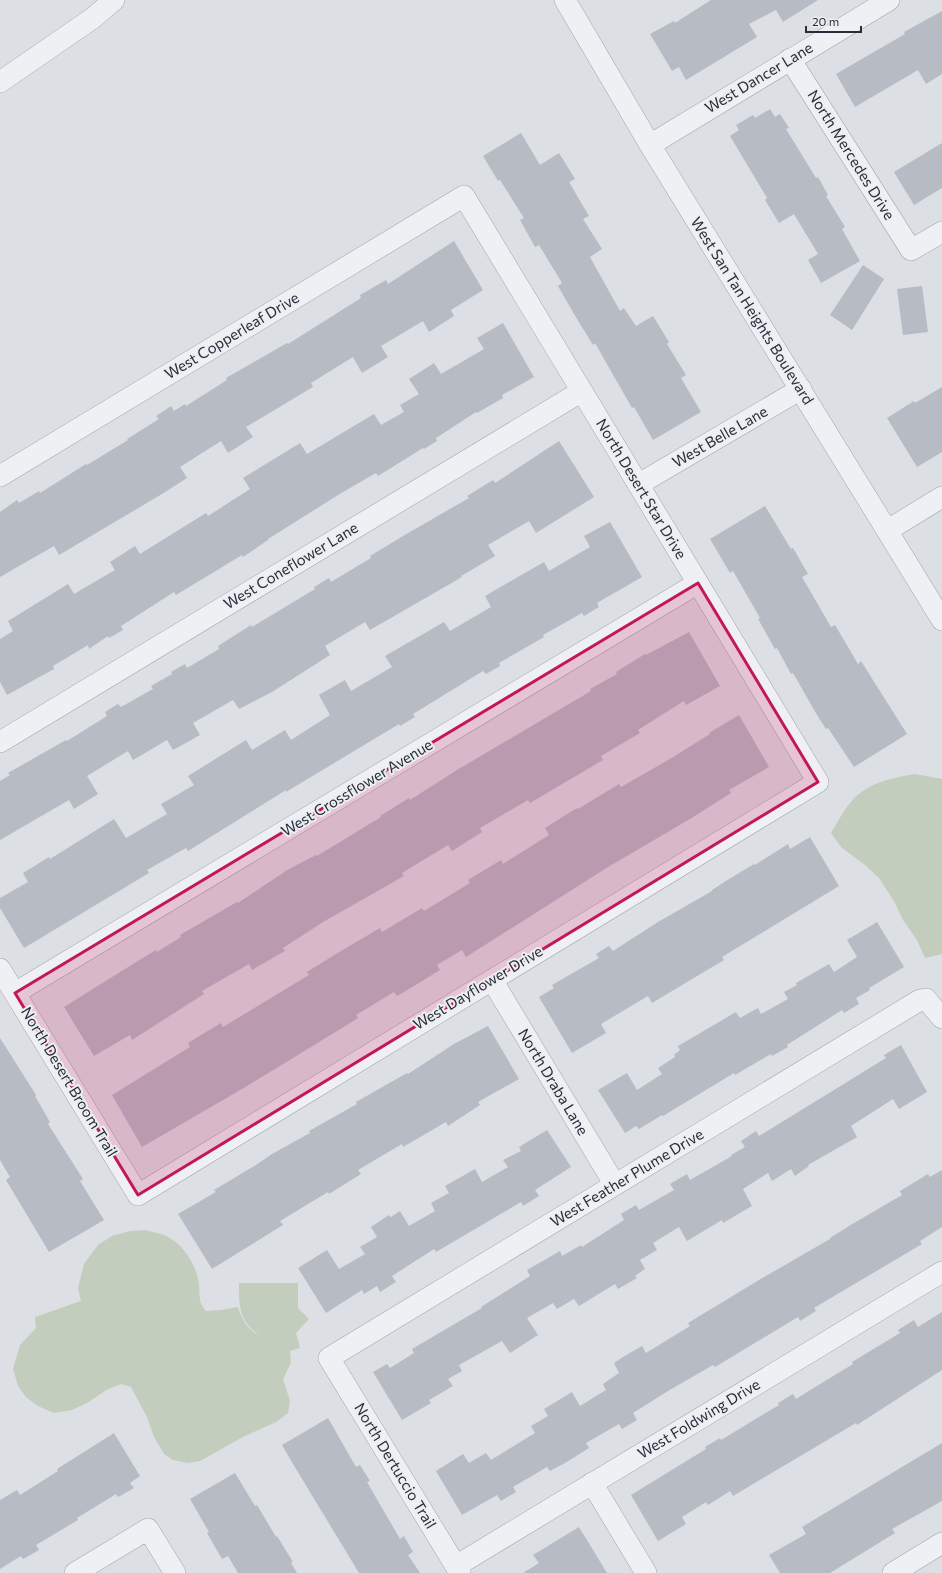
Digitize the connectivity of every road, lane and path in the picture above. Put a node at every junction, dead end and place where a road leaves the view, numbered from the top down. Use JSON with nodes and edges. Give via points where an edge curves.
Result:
{"nodes":[{"id":1,"x":114,"y":0,"type":"edge"},
{"id":2,"x":565,"y":0,"type":"edge"},
{"id":3,"x":889,"y":0,"type":"edge"},
{"id":4,"x":790,"y":59,"type":"junction"},
{"id":5,"x":0,"y":82,"type":"edge"},
{"id":6,"x":650,"y":145,"type":"junction"},
{"id":7,"x":464,"y":196,"type":"joint"},
{"id":8,"x":942,"y":232,"type":"edge"},
{"id":9,"x":801,"y":390,"type":"junction"},
{"id":10,"x":582,"y":391,"type":"junction"},
{"id":11,"x":0,"y":476,"type":"edge"},
{"id":12,"x":639,"y":484,"type":"junction"},
{"id":13,"x":942,"y":497,"type":"edge"},
{"id":14,"x":888,"y":530,"type":"junction"},
{"id":15,"x":698,"y":583,"type":"junction"},
{"id":16,"x":942,"y":620,"type":"edge"},
{"id":17,"x":0,"y":742,"type":"edge"},
{"id":18,"x":818,"y":782,"type":"joint"},
{"id":19,"x":0,"y":968,"type":"edge"},
{"id":20,"x":492,"y":980,"type":"junction"},
{"id":21,"x":15,"y":993,"type":"junction"},
{"id":22,"x":942,"y":1018,"type":"edge"},
{"id":23,"x":615,"y":1185,"type":"junction"},
{"id":24,"x":138,"y":1195,"type":"joint"},
{"id":25,"x":942,"y":1272,"type":"edge"},
{"id":26,"x":329,"y":1358,"type":"joint"},
{"id":27,"x":592,"y":1483,"type":"junction"},
{"id":28,"x":942,"y":1543,"type":"edge"},
{"id":29,"x":458,"y":1570,"type":"edge"},
{"id":30,"x":75,"y":1573,"type":"edge"},
{"id":31,"x":175,"y":1573,"type":"edge"},
{"id":32,"x":646,"y":1573,"type":"edge"},
{"id":33,"x":893,"y":1573,"type":"edge"}],
"edges":[{"from":1,"to":5,"type":"street","via":[[93,18]]},
{"from":2,"to":6,"type":"street","name":"West San Tan Heights Boulevard"},
{"from":3,"to":4,"type":"street","name":"West Dancer Lane"},
{"from":4,"to":6,"type":"street","name":"West Dancer Lane"},
{"from":4,"to":8,"type":"street","name":"North Mercedes Drive","via":[[911,250]]},
{"from":6,"to":9,"type":"street","name":"West San Tan Heights Boulevard"},
{"from":7,"to":10,"type":"street","name":"North Desert Star Drive"},
{"from":7,"to":11,"type":"street","name":"West Copperleaf Drive"},
{"from":9,"to":12,"type":"street","name":"West Belle Lane"},
{"from":9,"to":14,"type":"street","name":"West San Tan Heights Boulevard"},
{"from":10,"to":12,"type":"street","name":"North Desert Star Drive"},
{"from":10,"to":17,"type":"street","name":"West Coneflower Lane"},
{"from":12,"to":15,"type":"street","name":"North Desert Star Drive"},
{"from":13,"to":14,"type":"street"},
{"from":14,"to":16,"type":"street","name":"West San Tan Heights Boulevard"},
{"from":15,"to":18,"type":"street","name":"North Desert Star Drive"},
{"from":15,"to":21,"type":"street","name":"West Crossflower Avenue"},
{"from":18,"to":20,"type":"street","name":"West Dayflower Drive"},
{"from":19,"to":21,"type":"street","name":"North Desert Broom Trail"},
{"from":20,"to":23,"type":"street","name":"North Draba Lane"},
{"from":20,"to":24,"type":"street","name":"West Dayflower Drive"},
{"from":21,"to":24,"type":"street","name":"North Desert Broom Trail"},
{"from":22,"to":23,"type":"street","name":"West Feather Plume Drive","via":[[926,999],[920,1000]]},
{"from":23,"to":26,"type":"street","name":"West Feather Plume Drive"},
{"from":25,"to":27,"type":"street","name":"West Foldwing Drive"},
{"from":26,"to":29,"type":"street","name":"North Dertuccio Trail"},
{"from":27,"to":29,"type":"street","name":"West Foldwing Drive"},
{"from":27,"to":32,"type":"street"},
{"from":28,"to":33,"type":"street"},
{"from":30,"to":31,"type":"street","via":[[148,1529]]}]}
